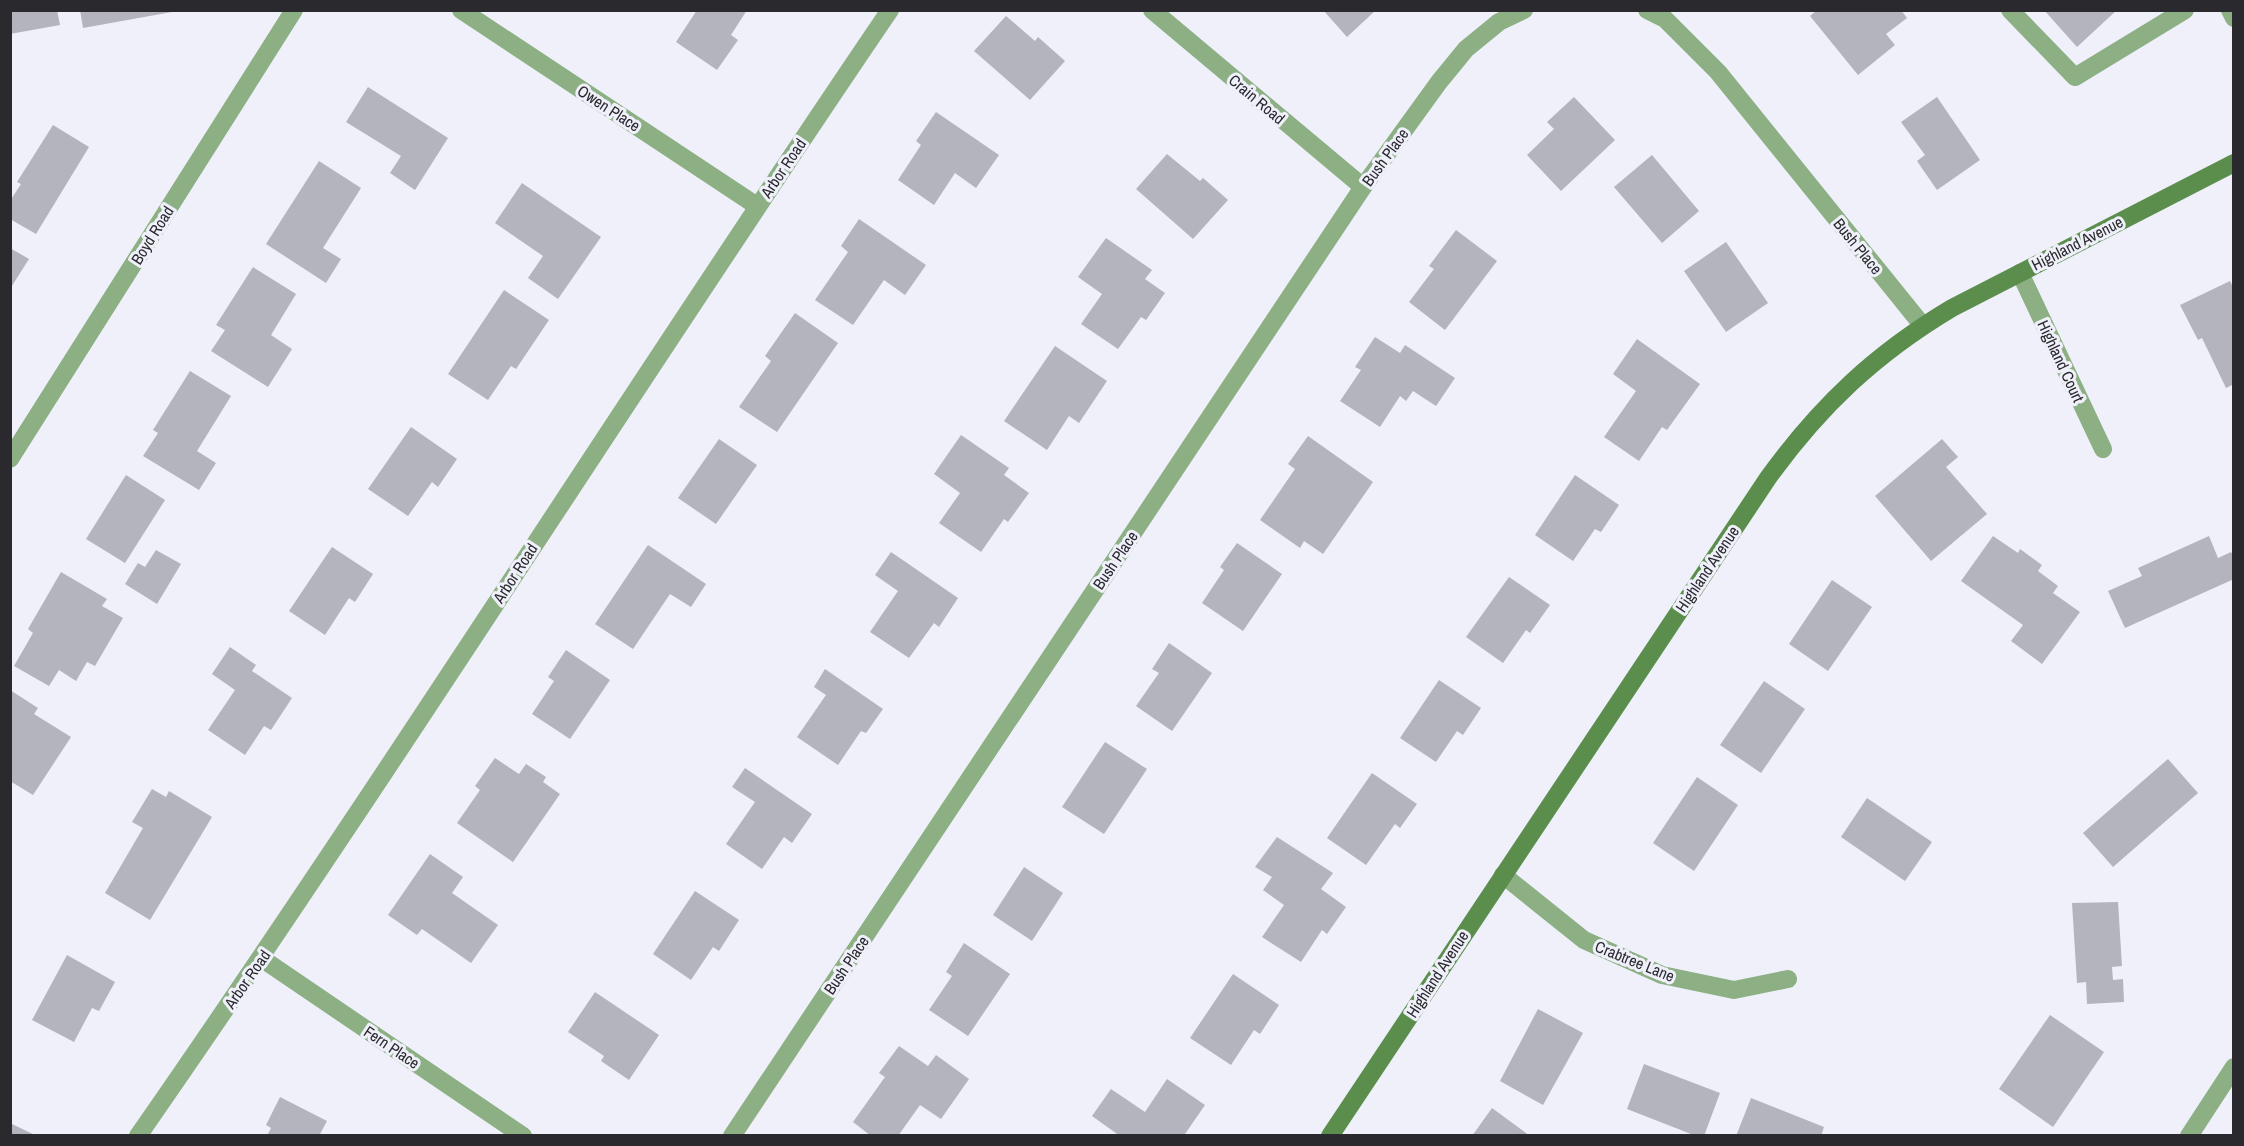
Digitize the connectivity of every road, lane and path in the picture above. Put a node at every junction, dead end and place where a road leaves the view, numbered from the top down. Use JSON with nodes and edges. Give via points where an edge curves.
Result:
{"nodes":[{"id":1,"x":294,"y":10,"type":"edge"},
{"id":2,"x":461,"y":10,"type":"edge"},
{"id":3,"x":890,"y":10,"type":"edge"},
{"id":4,"x":1152,"y":10,"type":"edge"},
{"id":5,"x":1524,"y":10,"type":"edge"},
{"id":6,"x":1647,"y":10,"type":"edge"},
{"id":7,"x":2010,"y":10,"type":"edge"},
{"id":8,"x":2185,"y":10,"type":"edge"},
{"id":9,"x":2230,"y":10,"type":"edge"},
{"id":10,"x":2234,"y":18,"type":"edge"},
{"id":11,"x":2234,"y":163,"type":"edge"},
{"id":12,"x":1363,"y":188,"type":"junction"},
{"id":13,"x":757,"y":206,"type":"junction"},
{"id":14,"x":2020,"y":273,"type":"junction"},
{"id":15,"x":1923,"y":326,"type":"junction"},
{"id":16,"x":2103,"y":449,"type":"dead end"},
{"id":17,"x":10,"y":459,"type":"edge"},
{"id":18,"x":1503,"y":875,"type":"junction"},
{"id":19,"x":261,"y":958,"type":"junction"},
{"id":20,"x":1788,"y":979,"type":"dead end"},
{"id":21,"x":2234,"y":1066,"type":"edge"},
{"id":22,"x":138,"y":1136,"type":"edge"},
{"id":23,"x":523,"y":1136,"type":"edge"},
{"id":24,"x":732,"y":1136,"type":"edge"},
{"id":25,"x":1330,"y":1136,"type":"edge"},
{"id":26,"x":2190,"y":1136,"type":"edge"}],
"edges":[{"from":1,"to":17,"type":"street","name":"Boyd Road"},
{"from":2,"to":13,"type":"street","name":"Owen Place"},
{"from":3,"to":13,"type":"street","name":"Arbor Road"},
{"from":4,"to":12,"type":"street","name":"Crain Road"},
{"from":5,"to":12,"type":"street","name":"Bush Place","via":[[1499,22],[1466,49]]},
{"from":6,"to":15,"type":"street","name":"Bush Place","via":[[1665,19],[1718,72]]},
{"from":7,"to":8,"type":"street","via":[[2075,77]]},
{"from":9,"to":10,"type":"street"},
{"from":11,"to":14,"type":"street","name":"Highland Avenue"},
{"from":12,"to":24,"type":"street","name":"Bush Place"},
{"from":13,"to":19,"type":"street","name":"Arbor Road"},
{"from":14,"to":15,"type":"street","name":"Highland Avenue"},
{"from":14,"to":16,"type":"street","name":"Highland Court"},
{"from":15,"to":18,"type":"street","name":"Highland Avenue","via":[[1865,369],[1790,447]]},
{"from":18,"to":20,"type":"street","name":"Crabtree Lane","via":[[1584,940],[1662,975],[1734,990]]},
{"from":18,"to":25,"type":"street","name":"Highland Avenue"},
{"from":19,"to":22,"type":"street","name":"Arbor Road"},
{"from":19,"to":23,"type":"street","name":"Fern Place"},
{"from":21,"to":26,"type":"street"}]}
